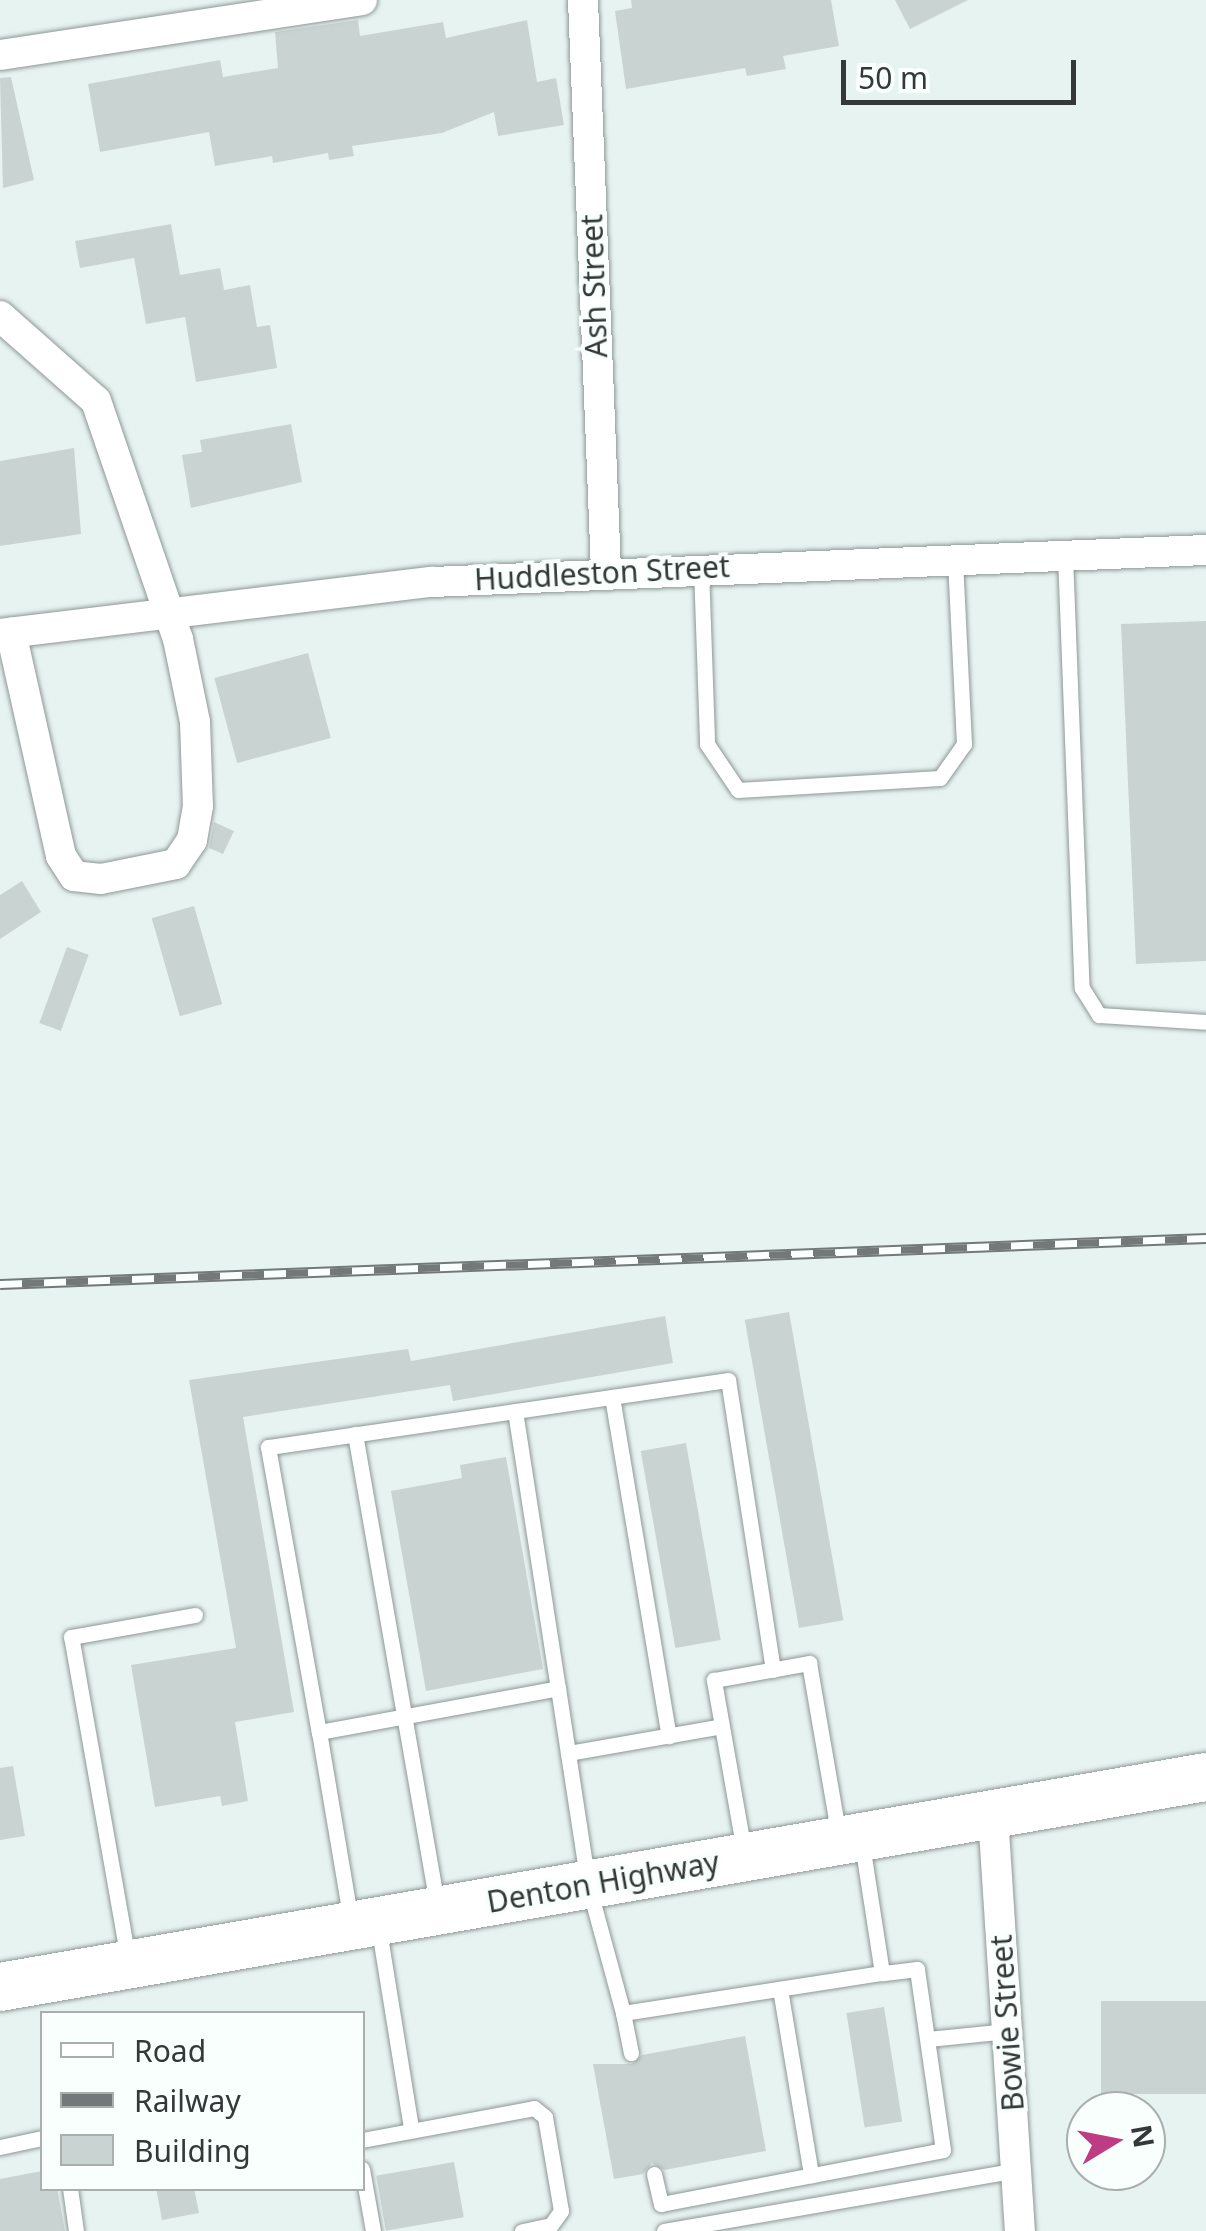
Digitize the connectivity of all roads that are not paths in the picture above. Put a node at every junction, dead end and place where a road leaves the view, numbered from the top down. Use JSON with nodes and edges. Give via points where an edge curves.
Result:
{"nodes":[{"id":1,"x":362,"y":0,"type":"edge"},
{"id":2,"x":583,"y":0,"type":"edge"},
{"id":3,"x":279,"y":7,"type":"edge"},
{"id":4,"x":0,"y":55,"type":"edge"},
{"id":5,"x":0,"y":316,"type":"edge"},
{"id":6,"x":1206,"y":550,"type":"edge"},
{"id":7,"x":1065,"y":555,"type":"junction"},
{"id":8,"x":955,"y":558,"type":"junction"},
{"id":9,"x":701,"y":568,"type":"junction"},
{"id":10,"x":606,"y":571,"type":"junction"},
{"id":11,"x":168,"y":612,"type":"junction"},
{"id":12,"x":6,"y":633,"type":"edge"},
{"id":13,"x":1206,"y":1022,"type":"edge"},
{"id":14,"x":612,"y":1397,"type":"junction"},
{"id":15,"x":516,"y":1411,"type":"junction"},
{"id":16,"x":355,"y":1434,"type":"junction"},
{"id":17,"x":195,"y":1615,"type":"dead end"},
{"id":18,"x":773,"y":1670,"type":"junction"},
{"id":19,"x":558,"y":1688,"type":"junction"},
{"id":20,"x":404,"y":1717,"type":"junction"},
{"id":21,"x":722,"y":1726,"type":"junction"},
{"id":22,"x":318,"y":1732,"type":"junction"},
{"id":23,"x":669,"y":1736,"type":"junction"},
{"id":24,"x":568,"y":1752,"type":"junction"},
{"id":25,"x":1206,"y":1777,"type":"edge"},
{"id":26,"x":993,"y":1814,"type":"junction"},
{"id":27,"x":850,"y":1839,"type":"junction"},
{"id":28,"x":745,"y":1858,"type":"junction"},
{"id":29,"x":588,"y":1884,"type":"junction"},
{"id":30,"x":438,"y":1910,"type":"junction"},
{"id":31,"x":364,"y":1923,"type":"junction"},
{"id":32,"x":129,"y":1963,"type":"junction"},
{"id":33,"x":882,"y":1973,"type":"junction"},
{"id":34,"x":0,"y":1987,"type":"edge"},
{"id":35,"x":780,"y":1990,"type":"junction"},
{"id":36,"x":623,"y":2013,"type":"junction"},
{"id":37,"x":1008,"y":2032,"type":"junction"},
{"id":38,"x":928,"y":2039,"type":"junction"},
{"id":39,"x":631,"y":2053,"type":"dead end"},
{"id":40,"x":411,"y":2127,"type":"junction"},
{"id":41,"x":40,"y":2138,"type":"edge"},
{"id":42,"x":365,"y":2139,"type":"edge"},
{"id":43,"x":0,"y":2147,"type":"edge"},
{"id":44,"x":1016,"y":2170,"type":"junction"},
{"id":45,"x":654,"y":2174,"type":"dead end"},
{"id":46,"x":811,"y":2176,"type":"junction"},
{"id":47,"x":365,"y":2186,"type":"edge"},
{"id":48,"x":70,"y":2191,"type":"edge"},
{"id":49,"x":76,"y":2231,"type":"edge"},
{"id":50,"x":373,"y":2231,"type":"edge"},
{"id":51,"x":522,"y":2231,"type":"edge"},
{"id":52,"x":664,"y":2231,"type":"edge"},
{"id":53,"x":1020,"y":2231,"type":"edge"}],
"edges":[{"from":1,"to":3,"type":"street"},
{"from":2,"to":10,"type":"street","name":"Ash Street"},
{"from":3,"to":4,"type":"street"},
{"from":5,"to":11,"type":"street","via":[[96,401]]},
{"from":6,"to":7,"type":"street","name":"Huddleston Street"},
{"from":7,"to":8,"type":"street","name":"Huddleston Street"},
{"from":7,"to":13,"type":"lane","via":[[1082,988],[1099,1015]]},
{"from":8,"to":9,"type":"street","name":"Huddleston Street"},
{"from":8,"to":9,"type":"lane","via":[[964,744],[940,778],[738,790],[707,744]]},
{"from":9,"to":10,"type":"street","name":"Huddleston Street"},
{"from":10,"to":11,"type":"street","name":"Huddleston Street"},
{"from":11,"to":12,"type":"street","name":"Huddleston Street"},
{"from":11,"to":12,"type":"street","via":[[195,722],[192,840],[176,864],[117,878],[74,876],[61,856]]},
{"from":14,"to":15,"type":"lane"},
{"from":14,"to":18,"type":"lane","via":[[728,1380]]},
{"from":14,"to":23,"type":"lane"},
{"from":15,"to":16,"type":"lane"},
{"from":15,"to":19,"type":"lane"},
{"from":16,"to":20,"type":"lane"},
{"from":16,"to":22,"type":"lane","via":[[268,1447]]},
{"from":17,"to":32,"type":"lane","via":[[71,1637]]},
{"from":18,"to":21,"type":"lane","via":[[714,1680]]},
{"from":18,"to":27,"type":"lane","via":[[809,1663]]},
{"from":19,"to":20,"type":"lane"},
{"from":19,"to":24,"type":"lane"},
{"from":20,"to":22,"type":"lane"},
{"from":20,"to":30,"type":"lane"},
{"from":21,"to":23,"type":"lane"},
{"from":21,"to":28,"type":"lane"},
{"from":22,"to":31,"type":"lane"},
{"from":23,"to":24,"type":"lane"},
{"from":24,"to":29,"type":"lane"},
{"from":25,"to":26,"type":"main road","name":"Denton Highway"},
{"from":26,"to":27,"type":"main road","name":"Denton Highway"},
{"from":26,"to":37,"type":"street","name":"Bowie Street"},
{"from":27,"to":28,"type":"main road","name":"Denton Highway"},
{"from":27,"to":33,"type":"lane"},
{"from":28,"to":29,"type":"main road","name":"Denton Highway"},
{"from":29,"to":30,"type":"main road","name":"Denton Highway"},
{"from":29,"to":36,"type":"lane"},
{"from":30,"to":31,"type":"main road","name":"Denton Highway"},
{"from":31,"to":32,"type":"main road","name":"Denton Highway"},
{"from":31,"to":40,"type":"lane"},
{"from":32,"to":34,"type":"main road","name":"Denton Highway"},
{"from":33,"to":35,"type":"lane"},
{"from":33,"to":38,"type":"lane","via":[[917,1968]]},
{"from":35,"to":36,"type":"lane"},
{"from":35,"to":46,"type":"lane"},
{"from":36,"to":39,"type":"lane"},
{"from":37,"to":38,"type":"lane"},
{"from":37,"to":44,"type":"street","name":"Bowie Street"},
{"from":38,"to":46,"type":"lane","via":[[943,2150]]},
{"from":40,"to":42,"type":"lane"},
{"from":40,"to":51,"type":"lane","via":[[534,2108],[546,2118],[561,2210],[551,2225]]},
{"from":41,"to":43,"type":"lane"},
{"from":44,"to":52,"type":"lane"},
{"from":44,"to":53,"type":"street","name":"Bowie Street"},
{"from":45,"to":46,"type":"lane","via":[[661,2204]]},
{"from":47,"to":50,"type":"lane"},
{"from":48,"to":49,"type":"lane"}]}
